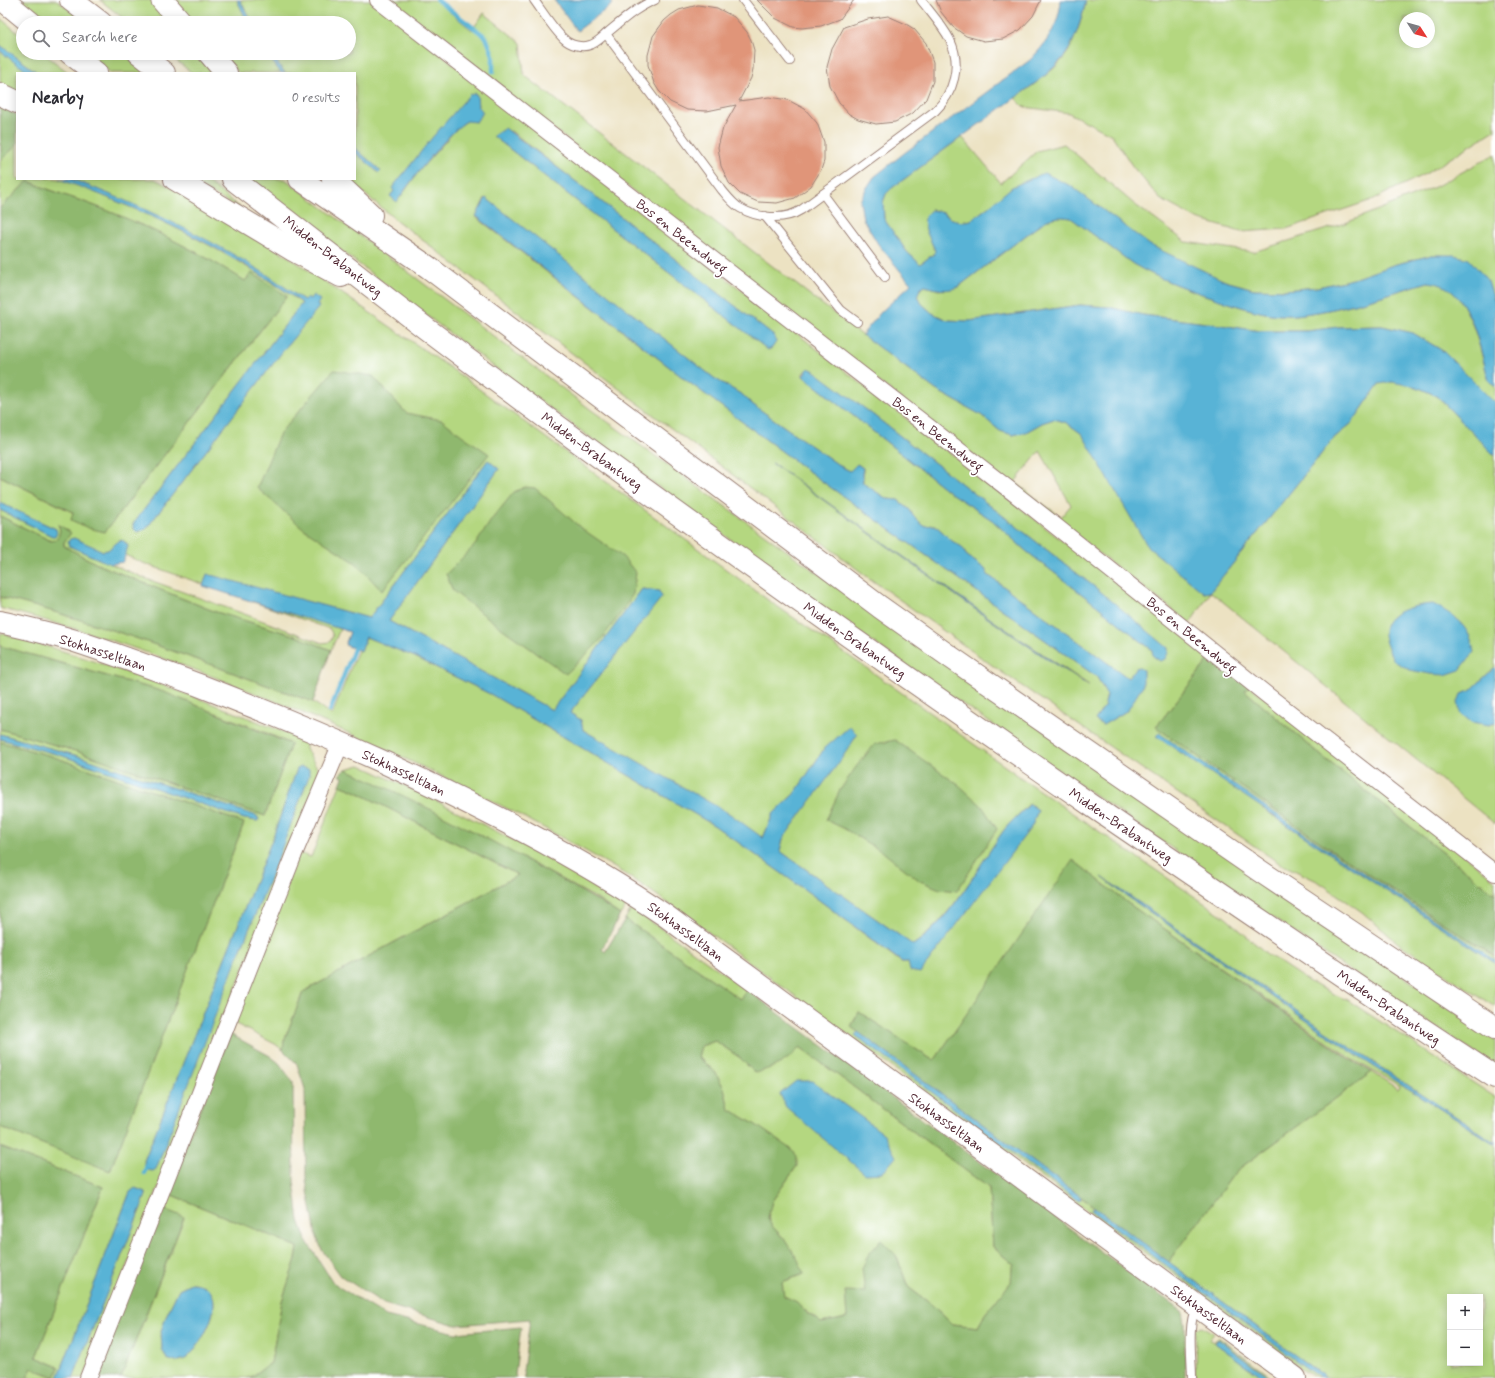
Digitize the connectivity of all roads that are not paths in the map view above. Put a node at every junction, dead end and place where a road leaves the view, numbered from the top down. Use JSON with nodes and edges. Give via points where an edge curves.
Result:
{"nodes":[{"id":1,"x":3,"y":0,"type":"edge"},
{"id":2,"x":71,"y":0,"type":"edge"},
{"id":3,"x":162,"y":0,"type":"edge"},
{"id":4,"x":378,"y":0,"type":"edge"},
{"id":5,"x":534,"y":0,"type":"edge"},
{"id":6,"x":656,"y":0,"type":"edge"},
{"id":7,"x":743,"y":0,"type":"edge"},
{"id":8,"x":921,"y":0,"type":"edge"},
{"id":9,"x":22,"y":16,"type":"edge"},
{"id":10,"x":92,"y":16,"type":"edge"},
{"id":11,"x":176,"y":16,"type":"edge"},
{"id":12,"x":606,"y":34,"type":"junction"},
{"id":13,"x":79,"y":60,"type":"edge"},
{"id":14,"x":148,"y":60,"type":"edge"},
{"id":15,"x":215,"y":60,"type":"edge"},
{"id":16,"x":790,"y":61,"type":"dead end"},
{"id":17,"x":95,"y":72,"type":"edge"},
{"id":18,"x":163,"y":72,"type":"edge"},
{"id":19,"x":225,"y":72,"type":"edge"},
{"id":20,"x":0,"y":94,"type":"edge"},
{"id":21,"x":16,"y":102,"type":"edge"},
{"id":22,"x":176,"y":180,"type":"edge"},
{"id":23,"x":234,"y":180,"type":"edge"},
{"id":24,"x":301,"y":180,"type":"edge"},
{"id":25,"x":334,"y":180,"type":"edge"},
{"id":26,"x":824,"y":194,"type":"junction"},
{"id":27,"x":765,"y":216,"type":"junction"},
{"id":28,"x":428,"y":267,"type":"junction"},
{"id":29,"x":885,"y":277,"type":"dead end"},
{"id":30,"x":399,"y":308,"type":"junction"},
{"id":31,"x":857,"y":322,"type":"dead end"},
{"id":32,"x":0,"y":622,"type":"edge"},
{"id":33,"x":341,"y":743,"type":"junction"},
{"id":34,"x":1495,"y":874,"type":"edge"},
{"id":35,"x":1495,"y":1028,"type":"edge"},
{"id":36,"x":1495,"y":1076,"type":"edge"},
{"id":37,"x":1197,"y":1305,"type":"junction"},
{"id":38,"x":88,"y":1378,"type":"edge"},
{"id":39,"x":1192,"y":1378,"type":"edge"},
{"id":40,"x":1295,"y":1378,"type":"edge"}],
"edges":[{"from":1,"to":9,"type":"main road"},
{"from":2,"to":10,"type":"main road"},
{"from":3,"to":11,"type":"main road"},
{"from":4,"to":34,"type":"street","name":"Bos en Beemdweg","via":[[1015,494]]},
{"from":5,"to":12,"type":"lane","via":[[568,42],[575,45],[590,45]]},
{"from":6,"to":12,"type":"lane","via":[[638,9]]},
{"from":7,"to":16,"type":"lane"},
{"from":8,"to":26,"type":"lane","via":[[950,39],[954,49],[953,86],[946,100],[935,111]]},
{"from":12,"to":27,"type":"lane","via":[[722,190],[739,207]]},
{"from":13,"to":17,"type":"main road"},
{"from":14,"to":18,"type":"main road"},
{"from":15,"to":19,"type":"main road"},
{"from":20,"to":21,"type":"main road"},
{"from":22,"to":30,"type":"main road","via":[[293,250]]},
{"from":23,"to":30,"type":"main road","name":"Midden-Brabantweg"},
{"from":24,"to":28,"type":"main road"},
{"from":25,"to":28,"type":"main road"},
{"from":26,"to":27,"type":"lane","via":[[797,213]]},
{"from":26,"to":29,"type":"lane"},
{"from":27,"to":31,"type":"lane","via":[[841,310]]},
{"from":28,"to":35,"type":"main road","via":[[880,607],[1260,871]]},
{"from":30,"to":36,"type":"main road","name":"Midden-Brabantweg","via":[[754,568],[1012,750],[1230,900]]},
{"from":32,"to":33,"type":"main road","name":"Stokhasseltlaan","via":[[77,642],[127,659],[263,710]]},
{"from":33,"to":37,"type":"main road","name":"Stokhasseltlaan","via":[[484,810],[540,839],[630,892]]},
{"from":33,"to":38,"type":"street"},
{"from":37,"to":39,"type":"lane","via":[[1192,1326]]},
{"from":37,"to":40,"type":"main road","name":"Stokhasseltlaan"}]}
